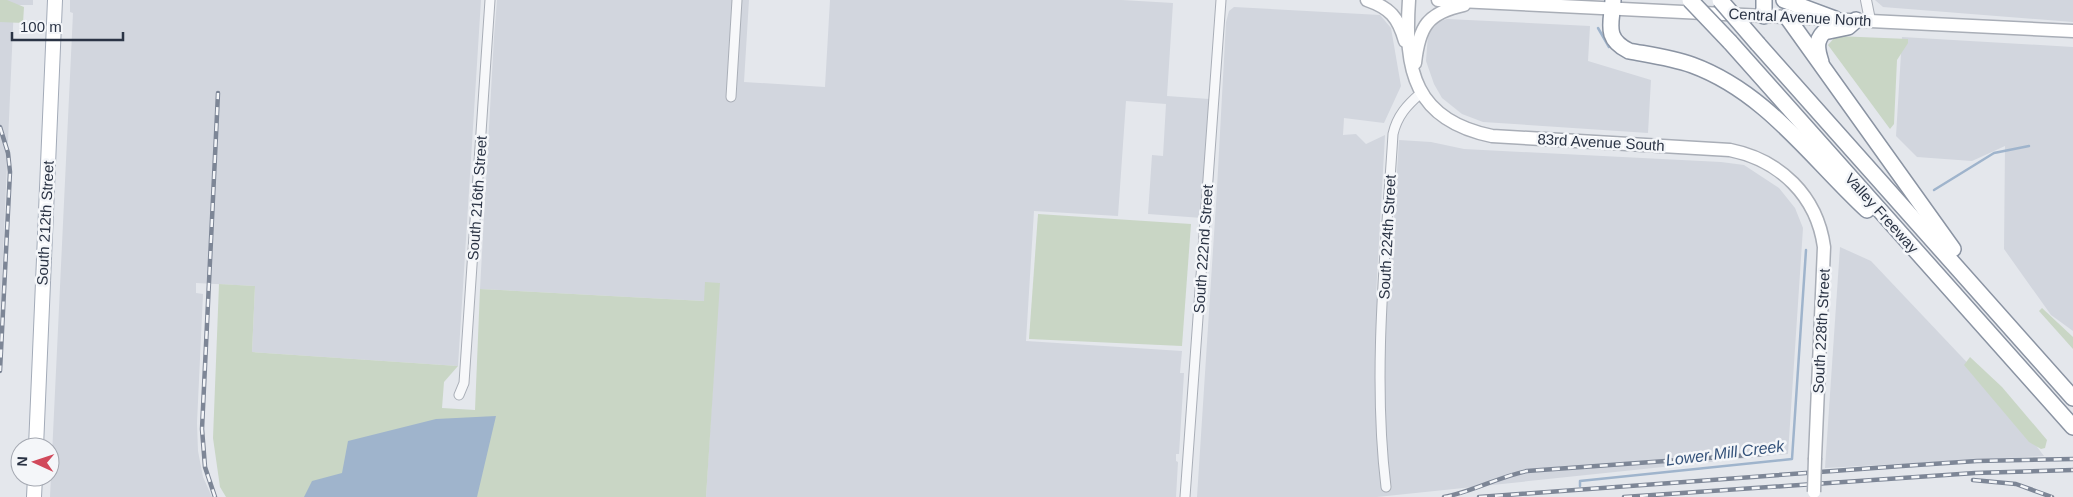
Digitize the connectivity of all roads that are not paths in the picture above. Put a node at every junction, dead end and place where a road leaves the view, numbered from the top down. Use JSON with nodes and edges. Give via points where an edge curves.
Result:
{"nodes":[{"id":1,"x":54,"y":0,"type":"edge"},
{"id":2,"x":490,"y":0,"type":"edge"},
{"id":3,"x":738,"y":0,"type":"edge"},
{"id":4,"x":1221,"y":0,"type":"edge"},
{"id":5,"x":1367,"y":0,"type":"edge"},
{"id":6,"x":1409,"y":0,"type":"edge"},
{"id":7,"x":1438,"y":0,"type":"edge"},
{"id":8,"x":1690,"y":0,"type":"edge"},
{"id":9,"x":1720,"y":0,"type":"edge"},
{"id":10,"x":1764,"y":0,"type":"edge"},
{"id":11,"x":1784,"y":0,"type":"edge"},
{"id":12,"x":1866,"y":0,"type":"edge"},
{"id":13,"x":1478,"y":2,"type":"junction"},
{"id":14,"x":1613,"y":4,"type":"edge"},
{"id":15,"x":1764,"y":16,"type":"junction"},
{"id":16,"x":1787,"y":17,"type":"junction"},
{"id":17,"x":1836,"y":19,"type":"junction"},
{"id":18,"x":1863,"y":20,"type":"junction"},
{"id":19,"x":2073,"y":31,"type":"edge"},
{"id":20,"x":1409,"y":57,"type":"junction"},
{"id":21,"x":1823,"y":68,"type":"junction"},
{"id":22,"x":1413,"y":75,"type":"junction"},
{"id":23,"x":1421,"y":93,"type":"junction"},
{"id":24,"x":731,"y":97,"type":"dead end"},
{"id":25,"x":1788,"y":176,"type":"joint"},
{"id":26,"x":1995,"y":310,"type":"junction"},
{"id":27,"x":1972,"y":315,"type":"junction"},
{"id":28,"x":459,"y":395,"type":"dead end"},
{"id":29,"x":2073,"y":398,"type":"edge"},
{"id":30,"x":2073,"y":427,"type":"edge"},
{"id":31,"x":36,"y":437,"type":"edge"},
{"id":32,"x":1386,"y":486,"type":"dead end"},
{"id":33,"x":1813,"y":494,"type":"edge"},
{"id":34,"x":1185,"y":497,"type":"edge"}],
"edges":[{"from":1,"to":31,"type":"main road","name":"South 212th Street"},
{"from":2,"to":28,"type":"street","name":"South 216th Street","via":[[464,383]]},
{"from":3,"to":24,"type":"street"},
{"from":4,"to":34,"type":"street","name":"South 222nd Street"},
{"from":5,"to":20,"type":"main road","via":[[1387,8],[1393,16],[1402,32]]},
{"from":6,"to":20,"type":"main road"},
{"from":7,"to":13,"type":"main road","name":"Central Avenue North"},
{"from":8,"to":27,"type":"highway","name":"Valley Freeway","bridge":true},
{"from":9,"to":26,"type":"highway","name":"Valley Freeway","bridge":true},
{"from":10,"to":15,"type":"highway"},
{"from":11,"to":17,"type":"highway"},
{"from":12,"to":18,"type":"street"},
{"from":13,"to":14,"type":"main road","name":"Central Avenue North"},
{"from":13,"to":22,"type":"main road","via":[[1446,10],[1430,19],[1419,39]]},
{"from":14,"to":15,"type":"main road","name":"Central Avenue North"},
{"from":14,"to":27,"type":"highway","via":[[1610,24],[1612,36],[1619,46],[1692,65],[1738,88],[1763,106],[1871,213],[1930,281]]},
{"from":15,"to":16,"type":"main road","name":"Central Avenue North"},
{"from":16,"to":17,"type":"main road","name":"Central Avenue North"},
{"from":16,"to":21,"type":"highway"},
{"from":17,"to":18,"type":"main road","name":"Central Avenue North"},
{"from":18,"to":19,"type":"main road","name":"Central Avenue North"},
{"from":18,"to":21,"type":"highway","via":[[1820,35],[1817,45]]},
{"from":20,"to":22,"type":"main road"},
{"from":21,"to":26,"type":"highway"},
{"from":22,"to":23,"type":"main road"},
{"from":23,"to":25,"type":"main road","name":"83rd Avenue South","via":[[1446,118],[1483,134],[1730,150],[1764,160]]},
{"from":23,"to":32,"type":"street","name":"South 224th Street","via":[[1403,110],[1393,134],[1382,319],[1381,412]]},
{"from":25,"to":33,"type":"main road","name":"South 228th Street","bridge":true,"via":[[1811,206],[1824,247]]},
{"from":26,"to":29,"type":"highway","name":"Valley Freeway"},
{"from":27,"to":30,"type":"highway","name":"Valley Freeway"}]}
